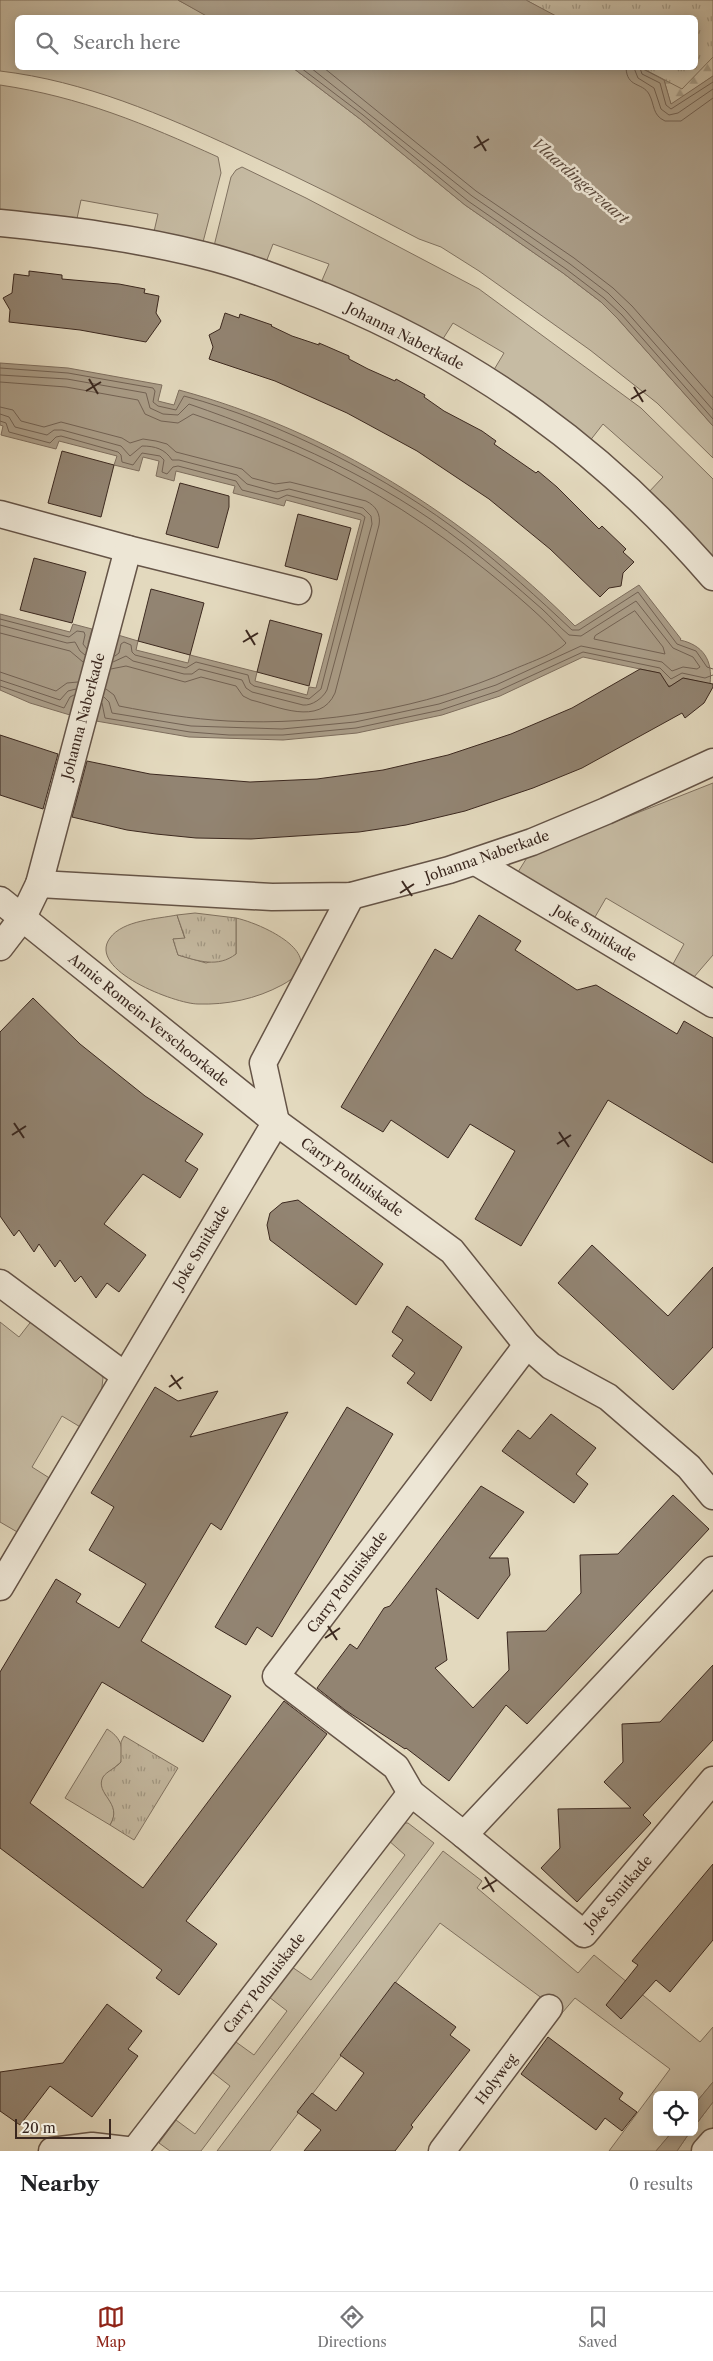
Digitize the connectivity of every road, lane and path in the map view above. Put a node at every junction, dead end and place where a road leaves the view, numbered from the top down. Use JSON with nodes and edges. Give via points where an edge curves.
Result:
{"nodes":[{"id":1,"x":0,"y":223,"type":"edge"},
{"id":2,"x":0,"y":514,"type":"edge"},
{"id":3,"x":128,"y":549,"type":"junction"},
{"id":4,"x":713,"y":577,"type":"edge"},
{"id":5,"x":298,"y":591,"type":"dead end"},
{"id":6,"x":713,"y":762,"type":"edge"},
{"id":7,"x":476,"y":862,"type":"junction"},
{"id":8,"x":39,"y":884,"type":"junction"},
{"id":9,"x":351,"y":896,"type":"junction"},
{"id":10,"x":0,"y":900,"type":"edge"},
{"id":11,"x":23,"y":917,"type":"junction"},
{"id":12,"x":0,"y":947,"type":"edge"},
{"id":13,"x":713,"y":1004,"type":"edge"},
{"id":14,"x":276,"y":1122,"type":"junction"},
{"id":15,"x":0,"y":1283,"type":"edge"},
{"id":16,"x":527,"y":1345,"type":"junction"},
{"id":17,"x":124,"y":1375,"type":"junction"},
{"id":18,"x":713,"y":1496,"type":"edge"},
{"id":19,"x":713,"y":1570,"type":"edge"},
{"id":20,"x":0,"y":1587,"type":"edge"},
{"id":21,"x":713,"y":1780,"type":"edge"},
{"id":22,"x":411,"y":1793,"type":"junction"},
{"id":23,"x":464,"y":1835,"type":"junction"},
{"id":24,"x":550,"y":2008,"type":"dead end"},
{"id":25,"x":713,"y":2142,"type":"edge"},
{"id":26,"x":135,"y":2150,"type":"edge"},
{"id":27,"x":52,"y":2151,"type":"edge"},
{"id":28,"x":442,"y":2151,"type":"edge"},
{"id":29,"x":705,"y":2151,"type":"edge"}],
"edges":[{"from":1,"to":4,"type":"street","name":"Johanna Naberkade","via":[[72,230],[205,255],[290,283],[372,316],[460,363],[559,429],[641,500]]},
{"from":2,"to":3,"type":"street"},
{"from":3,"to":5,"type":"street"},
{"from":3,"to":8,"type":"street","name":"Johanna Naberkade"},
{"from":6,"to":7,"type":"street","name":"Johanna Naberkade","via":[[606,812]]},
{"from":7,"to":9,"type":"street","name":"Johanna Naberkade"},
{"from":7,"to":13,"type":"street","name":"Joke Smitkade"},
{"from":8,"to":9,"type":"street","name":"Johanna Naberkade","via":[[272,897]]},
{"from":8,"to":11,"type":"street","name":"Johanna Naberkade"},
{"from":9,"to":14,"type":"street","via":[[263,1063]]},
{"from":10,"to":11,"type":"street","name":"Annie Romein-Verschoorkade"},
{"from":11,"to":12,"type":"street"},
{"from":11,"to":14,"type":"street","name":"Annie Romein-Verschoorkade"},
{"from":14,"to":16,"type":"street","name":"Carry Pothuiskade","via":[[452,1251]]},
{"from":14,"to":17,"type":"street","name":"Joke Smitkade"},
{"from":15,"to":17,"type":"street"},
{"from":16,"to":18,"type":"street","name":"Carry Pothuiskade","via":[[550,1366],[608,1397],[689,1467]]},
{"from":16,"to":22,"type":"street","name":"Carry Pothuiskade","via":[[276,1676],[396,1767]]},
{"from":17,"to":20,"type":"street","name":"Joke Smitkade"},
{"from":19,"to":23,"type":"street"},
{"from":21,"to":23,"type":"street","name":"Joke Smitkade","via":[[584,1934]]},
{"from":22,"to":23,"type":"street","name":"Carry Pothuiskade"},
{"from":22,"to":26,"type":"street","name":"Carry Pothuiskade"},
{"from":24,"to":28,"type":"street","name":"Holyweg"},
{"from":25,"to":29,"type":"street"},
{"from":26,"to":27,"type":"street","via":[[92,2146]]}]}
